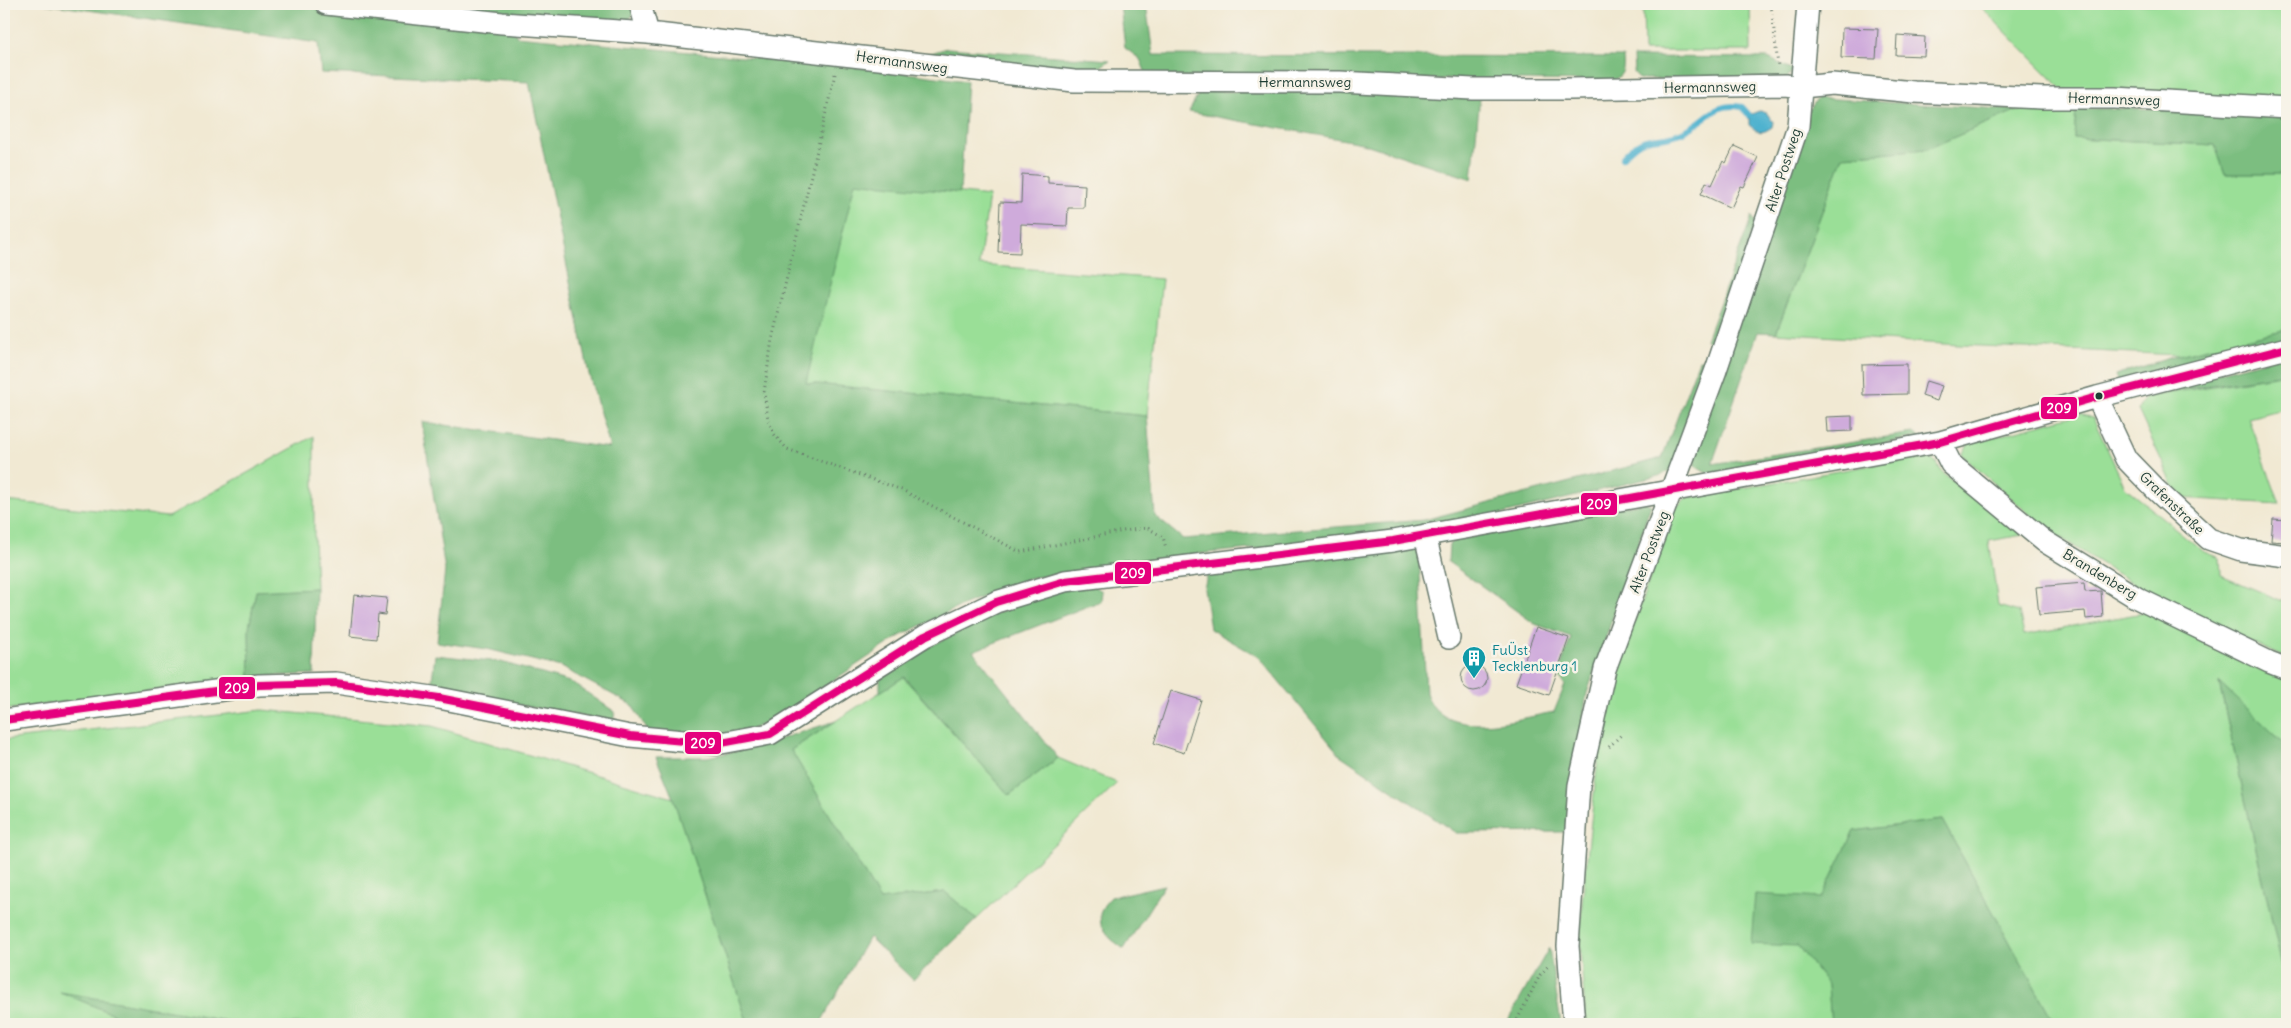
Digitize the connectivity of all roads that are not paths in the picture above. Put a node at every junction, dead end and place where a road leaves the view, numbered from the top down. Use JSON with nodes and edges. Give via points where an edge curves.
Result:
{"nodes":[{"id":1,"x":326,"y":4,"type":"edge"},
{"id":2,"x":640,"y":4,"type":"edge"},
{"id":3,"x":1808,"y":4,"type":"edge"},
{"id":4,"x":648,"y":33,"type":"junction"},
{"id":5,"x":1794,"y":86,"type":"junction"},
{"id":6,"x":2287,"y":108,"type":"edge"},
{"id":7,"x":2287,"y":348,"type":"edge"},
{"id":8,"x":2097,"y":397,"type":"junction"},
{"id":9,"x":1940,"y":442,"type":"junction"},
{"id":10,"x":1672,"y":489,"type":"junction"},
{"id":11,"x":1426,"y":535,"type":"junction"},
{"id":12,"x":2287,"y":556,"type":"edge"},
{"id":13,"x":1449,"y":638,"type":"dead end"},
{"id":14,"x":2287,"y":669,"type":"edge"},
{"id":15,"x":4,"y":720,"type":"edge"},
{"id":16,"x":1574,"y":1024,"type":"edge"}],
"edges":[{"from":1,"to":4,"type":"street","name":"Hermannsweg","via":[[502,23]]},
{"from":2,"to":4,"type":"street"},
{"from":3,"to":5,"type":"street","name":"Alter Postweg"},
{"from":4,"to":5,"type":"street","name":"Hermannsweg","via":[[1074,81],[1340,82],[1473,89]]},
{"from":5,"to":6,"type":"street","name":"Hermannsweg","via":[[1832,84],[1914,92],[2116,98]]},
{"from":5,"to":10,"type":"street","name":"Alter Postweg","via":[[1798,126]]},
{"from":7,"to":8,"type":"street"},
{"from":8,"to":9,"type":"street"},
{"from":8,"to":12,"type":"street","name":"Grafenstraße","via":[[2126,459],[2209,539],[2241,550]]},
{"from":9,"to":10,"type":"street"},
{"from":9,"to":14,"type":"street","name":"Brandenberg","via":[[1951,464],[2044,541],[2137,598]]},
{"from":10,"to":11,"type":"street"},
{"from":10,"to":16,"type":"street","name":"Alter Postweg","via":[[1605,669],[1579,785],[1568,946]]},
{"from":11,"to":13,"type":"street"},
{"from":11,"to":15,"type":"street","via":[[1393,542],[1065,581],[996,602],[925,636],[770,734],[716,744],[630,736],[439,698],[336,683],[259,685]]}]}
